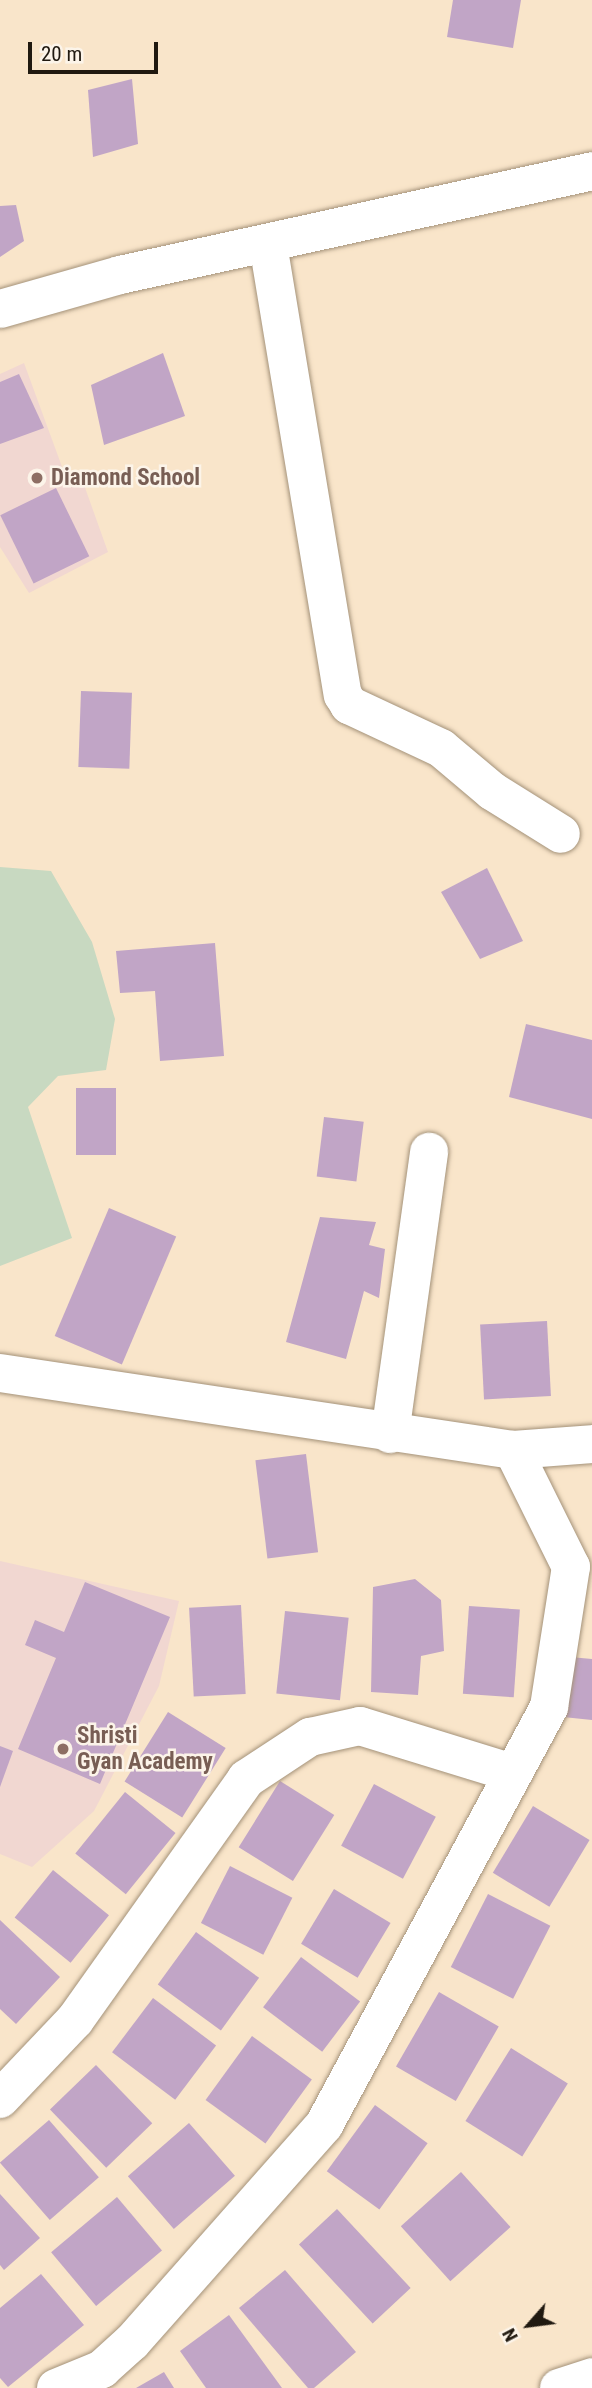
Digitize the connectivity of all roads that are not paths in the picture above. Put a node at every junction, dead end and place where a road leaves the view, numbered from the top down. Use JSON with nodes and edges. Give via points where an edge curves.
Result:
{"nodes":[{"id":1,"x":592,"y":171,"type":"edge"},
{"id":2,"x":268,"y":244,"type":"junction"},
{"id":3,"x":0,"y":309,"type":"edge"},
{"id":4,"x":561,"y":834,"type":"dead end"},
{"id":5,"x":429,"y":1152,"type":"dead end"},
{"id":6,"x":0,"y":1373,"type":"edge"},
{"id":7,"x":390,"y":1434,"type":"junction"},
{"id":8,"x":592,"y":1444,"type":"edge"},
{"id":9,"x":513,"y":1450,"type":"junction"},
{"id":10,"x":581,"y":1568,"type":"edge"},
{"id":11,"x":513,"y":1773,"type":"junction"},
{"id":12,"x":0,"y":2099,"type":"edge"},
{"id":13,"x":592,"y":2378,"type":"edge"},
{"id":14,"x":56,"y":2388,"type":"edge"},
{"id":15,"x":559,"y":2388,"type":"edge"}],
"edges":[{"from":1,"to":2,"type":"street"},
{"from":2,"to":3,"type":"street","via":[[120,275]]},
{"from":2,"to":4,"type":"street","via":[[343,695],[349,705],[441,748],[492,792]]},
{"from":5,"to":7,"type":"street"},
{"from":6,"to":7,"type":"street"},
{"from":7,"to":9,"type":"street"},
{"from":8,"to":9,"type":"street"},
{"from":9,"to":10,"type":"street"},
{"from":10,"to":11,"type":"street","via":[[549,1707]]},
{"from":11,"to":12,"type":"street","via":[[360,1726],[310,1737],[246,1779],[75,2021]]},
{"from":11,"to":14,"type":"street","via":[[324,2125],[132,2342],[102,2369]]},
{"from":13,"to":15,"type":"street"}]}
